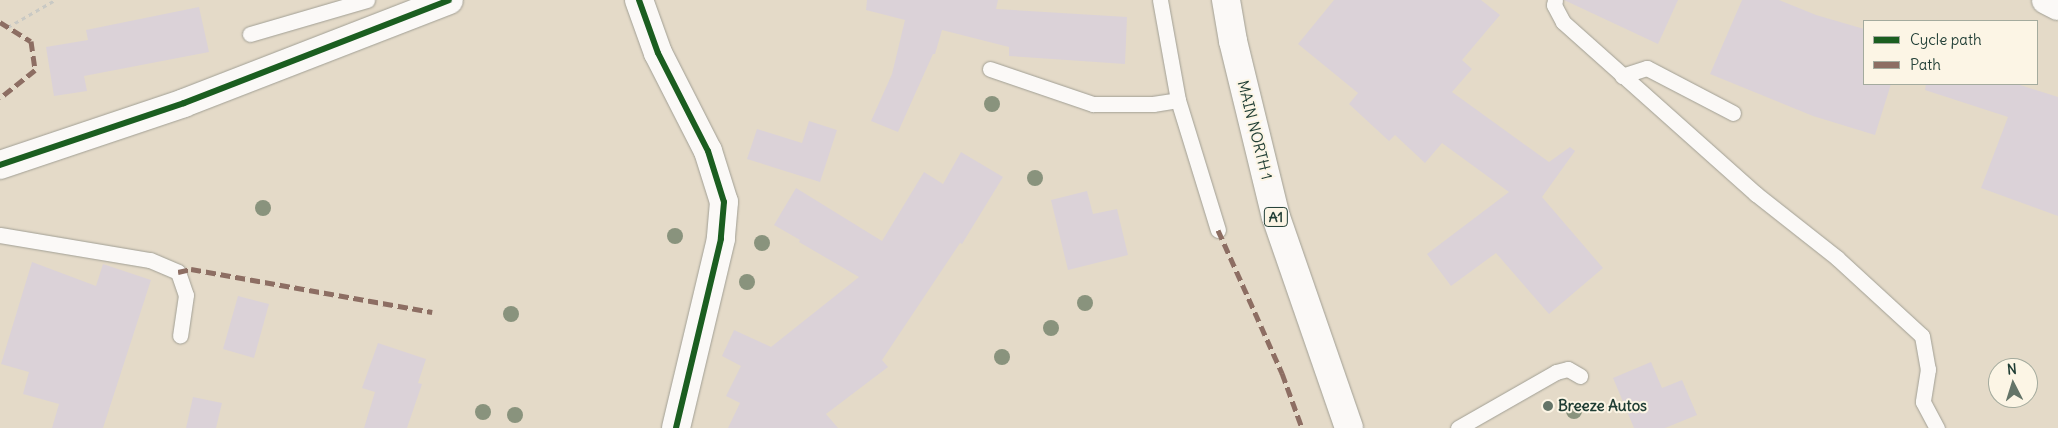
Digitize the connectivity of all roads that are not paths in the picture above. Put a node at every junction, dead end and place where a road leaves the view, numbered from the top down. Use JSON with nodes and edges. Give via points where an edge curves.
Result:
{"nodes":[{"id":1,"x":366,"y":0,"type":"edge"},
{"id":2,"x":449,"y":0,"type":"edge"},
{"id":3,"x":639,"y":0,"type":"edge"},
{"id":4,"x":1160,"y":0,"type":"edge"},
{"id":5,"x":1226,"y":0,"type":"edge"},
{"id":6,"x":1555,"y":0,"type":"edge"},
{"id":7,"x":2046,"y":0,"type":"edge"},
{"id":8,"x":2058,"y":6,"type":"edge"},
{"id":9,"x":250,"y":34,"type":"dead end"},
{"id":10,"x":990,"y":69,"type":"dead end"},
{"id":11,"x":1622,"y":76,"type":"junction"},
{"id":12,"x":1178,"y":100,"type":"junction"},
{"id":13,"x":1733,"y":113,"type":"dead end"},
{"id":14,"x":2,"y":162,"type":"edge"},
{"id":15,"x":1218,"y":230,"type":"dead end"},
{"id":16,"x":0,"y":235,"type":"edge"},
{"id":17,"x":180,"y":336,"type":"dead end"},
{"id":18,"x":1580,"y":376,"type":"dead end"},
{"id":19,"x":676,"y":428,"type":"edge"},
{"id":20,"x":1349,"y":428,"type":"edge"},
{"id":21,"x":1458,"y":428,"type":"edge"},
{"id":22,"x":1937,"y":428,"type":"edge"}],
"edges":[{"from":1,"to":9,"type":"lane"},
{"from":2,"to":14,"type":"street","via":[[184,103]]},
{"from":3,"to":19,"type":"street","via":[[658,53],[708,151],[724,202],[721,239]]},
{"from":4,"to":12,"type":"lane"},
{"from":5,"to":20,"type":"street","name":"MAIN NORTH 1","number":"A1","via":[[1276,217]]},
{"from":6,"to":11,"type":"lane","via":[[1554,5],[1563,22]]},
{"from":7,"to":8,"type":"street"},
{"from":10,"to":12,"type":"lane","via":[[1093,104],[1153,104]]},
{"from":11,"to":13,"type":"lane","via":[[1647,68]]},
{"from":11,"to":22,"type":"lane","via":[[1756,194],[1837,258],[1922,336],[1928,369],[1923,402]]},
{"from":12,"to":15,"type":"lane"},
{"from":16,"to":17,"type":"lane","via":[[150,260],[178,272],[186,296]]},
{"from":18,"to":21,"type":"lane","via":[[1568,369],[1556,372]]}]}
